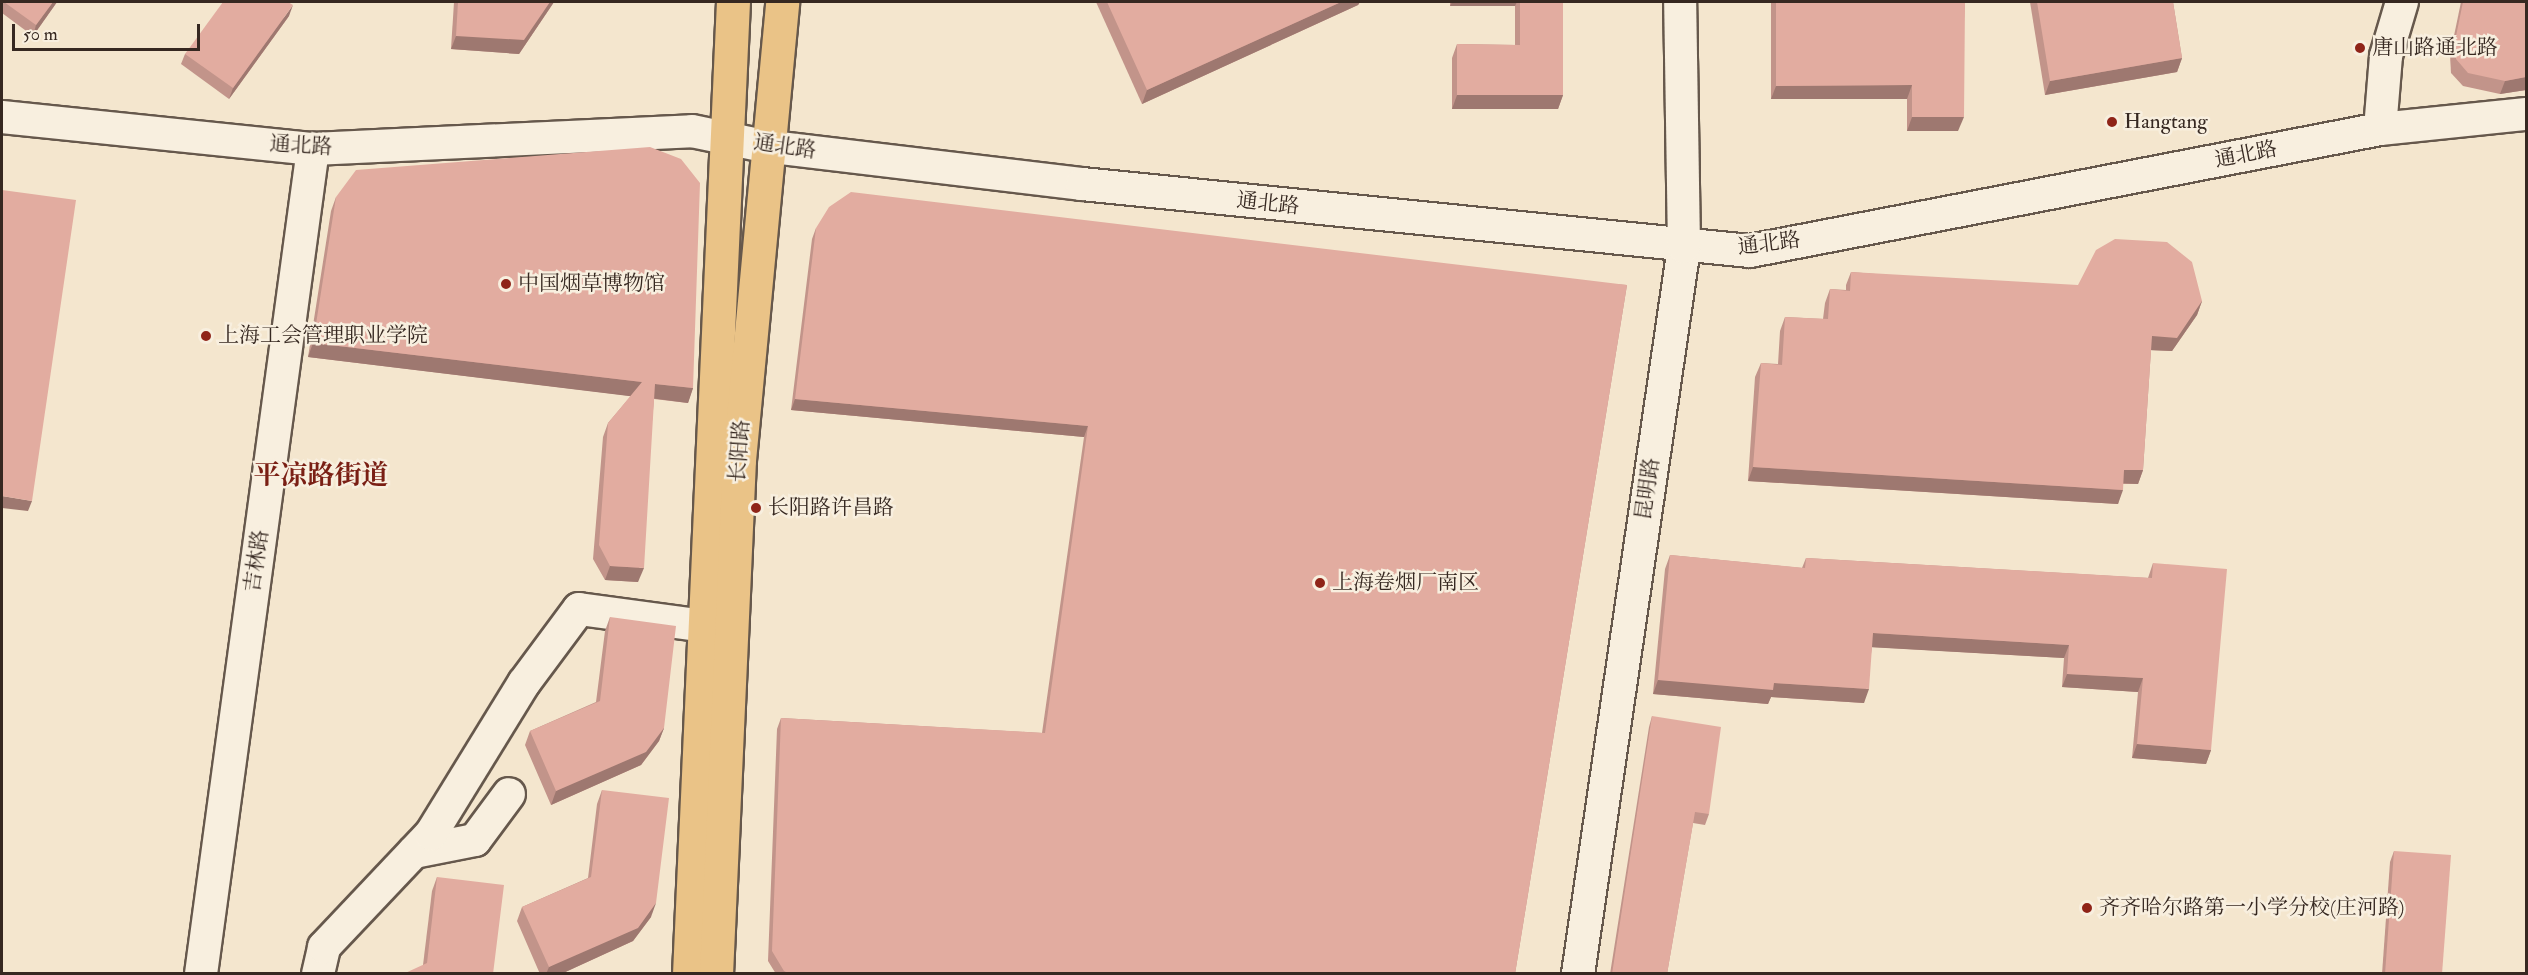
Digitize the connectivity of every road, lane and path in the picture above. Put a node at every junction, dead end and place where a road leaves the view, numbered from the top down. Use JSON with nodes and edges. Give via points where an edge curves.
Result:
{"nodes":[{"id":1,"x":733,"y":2,"type":"edge"},
{"id":2,"x":782,"y":2,"type":"edge"},
{"id":3,"x":1680,"y":2,"type":"edge"},
{"id":4,"x":2402,"y":2,"type":"edge"},
{"id":5,"x":2526,"y":114,"type":"edge"},
{"id":6,"x":2,"y":117,"type":"edge"},
{"id":7,"x":2380,"y":129,"type":"junction"},
{"id":8,"x":725,"y":138,"type":"junction"},
{"id":9,"x":765,"y":146,"type":"junction"},
{"id":10,"x":313,"y":150,"type":"junction"},
{"id":11,"x":1684,"y":247,"type":"junction"},
{"id":12,"x":705,"y":626,"type":"junction"},
{"id":13,"x":509,"y":794,"type":"dead end"},
{"id":14,"x":414,"y":852,"type":"junction"},
{"id":15,"x":201,"y":974,"type":"edge"},
{"id":16,"x":318,"y":974,"type":"edge"},
{"id":17,"x":689,"y":974,"type":"edge"},
{"id":18,"x":716,"y":974,"type":"edge"},
{"id":19,"x":1578,"y":974,"type":"edge"}],
"edges":[{"from":1,"to":8,"type":"main road","name":"长阳路"},
{"from":2,"to":9,"type":"main road","name":"长阳路"},
{"from":3,"to":11,"type":"street","name":"昆明路"},
{"from":4,"to":7,"type":"street","via":[[2386,56]]},
{"from":5,"to":7,"type":"street","name":"通北路"},
{"from":6,"to":10,"type":"street","name":"通北路"},
{"from":7,"to":11,"type":"street","name":"通北路","via":[[1750,251]]},
{"from":8,"to":9,"type":"street","name":"通北路"},
{"from":8,"to":10,"type":"street","name":"通北路","via":[[692,131]]},
{"from":8,"to":12,"type":"main road","name":"长阳路"},
{"from":9,"to":11,"type":"street","name":"通北路"},
{"from":9,"to":18,"type":"main road","name":"长阳路","via":[[739,460]]},
{"from":10,"to":15,"type":"street","name":"吉林路"},
{"from":11,"to":19,"type":"street","name":"昆明路"},
{"from":12,"to":14,"type":"street","via":[[579,609],[524,683],[431,834]]},
{"from":12,"to":17,"type":"main road","name":"长阳路"},
{"from":13,"to":14,"type":"street","via":[[475,840]]},
{"from":14,"to":16,"type":"street","via":[[324,947]]}]}
